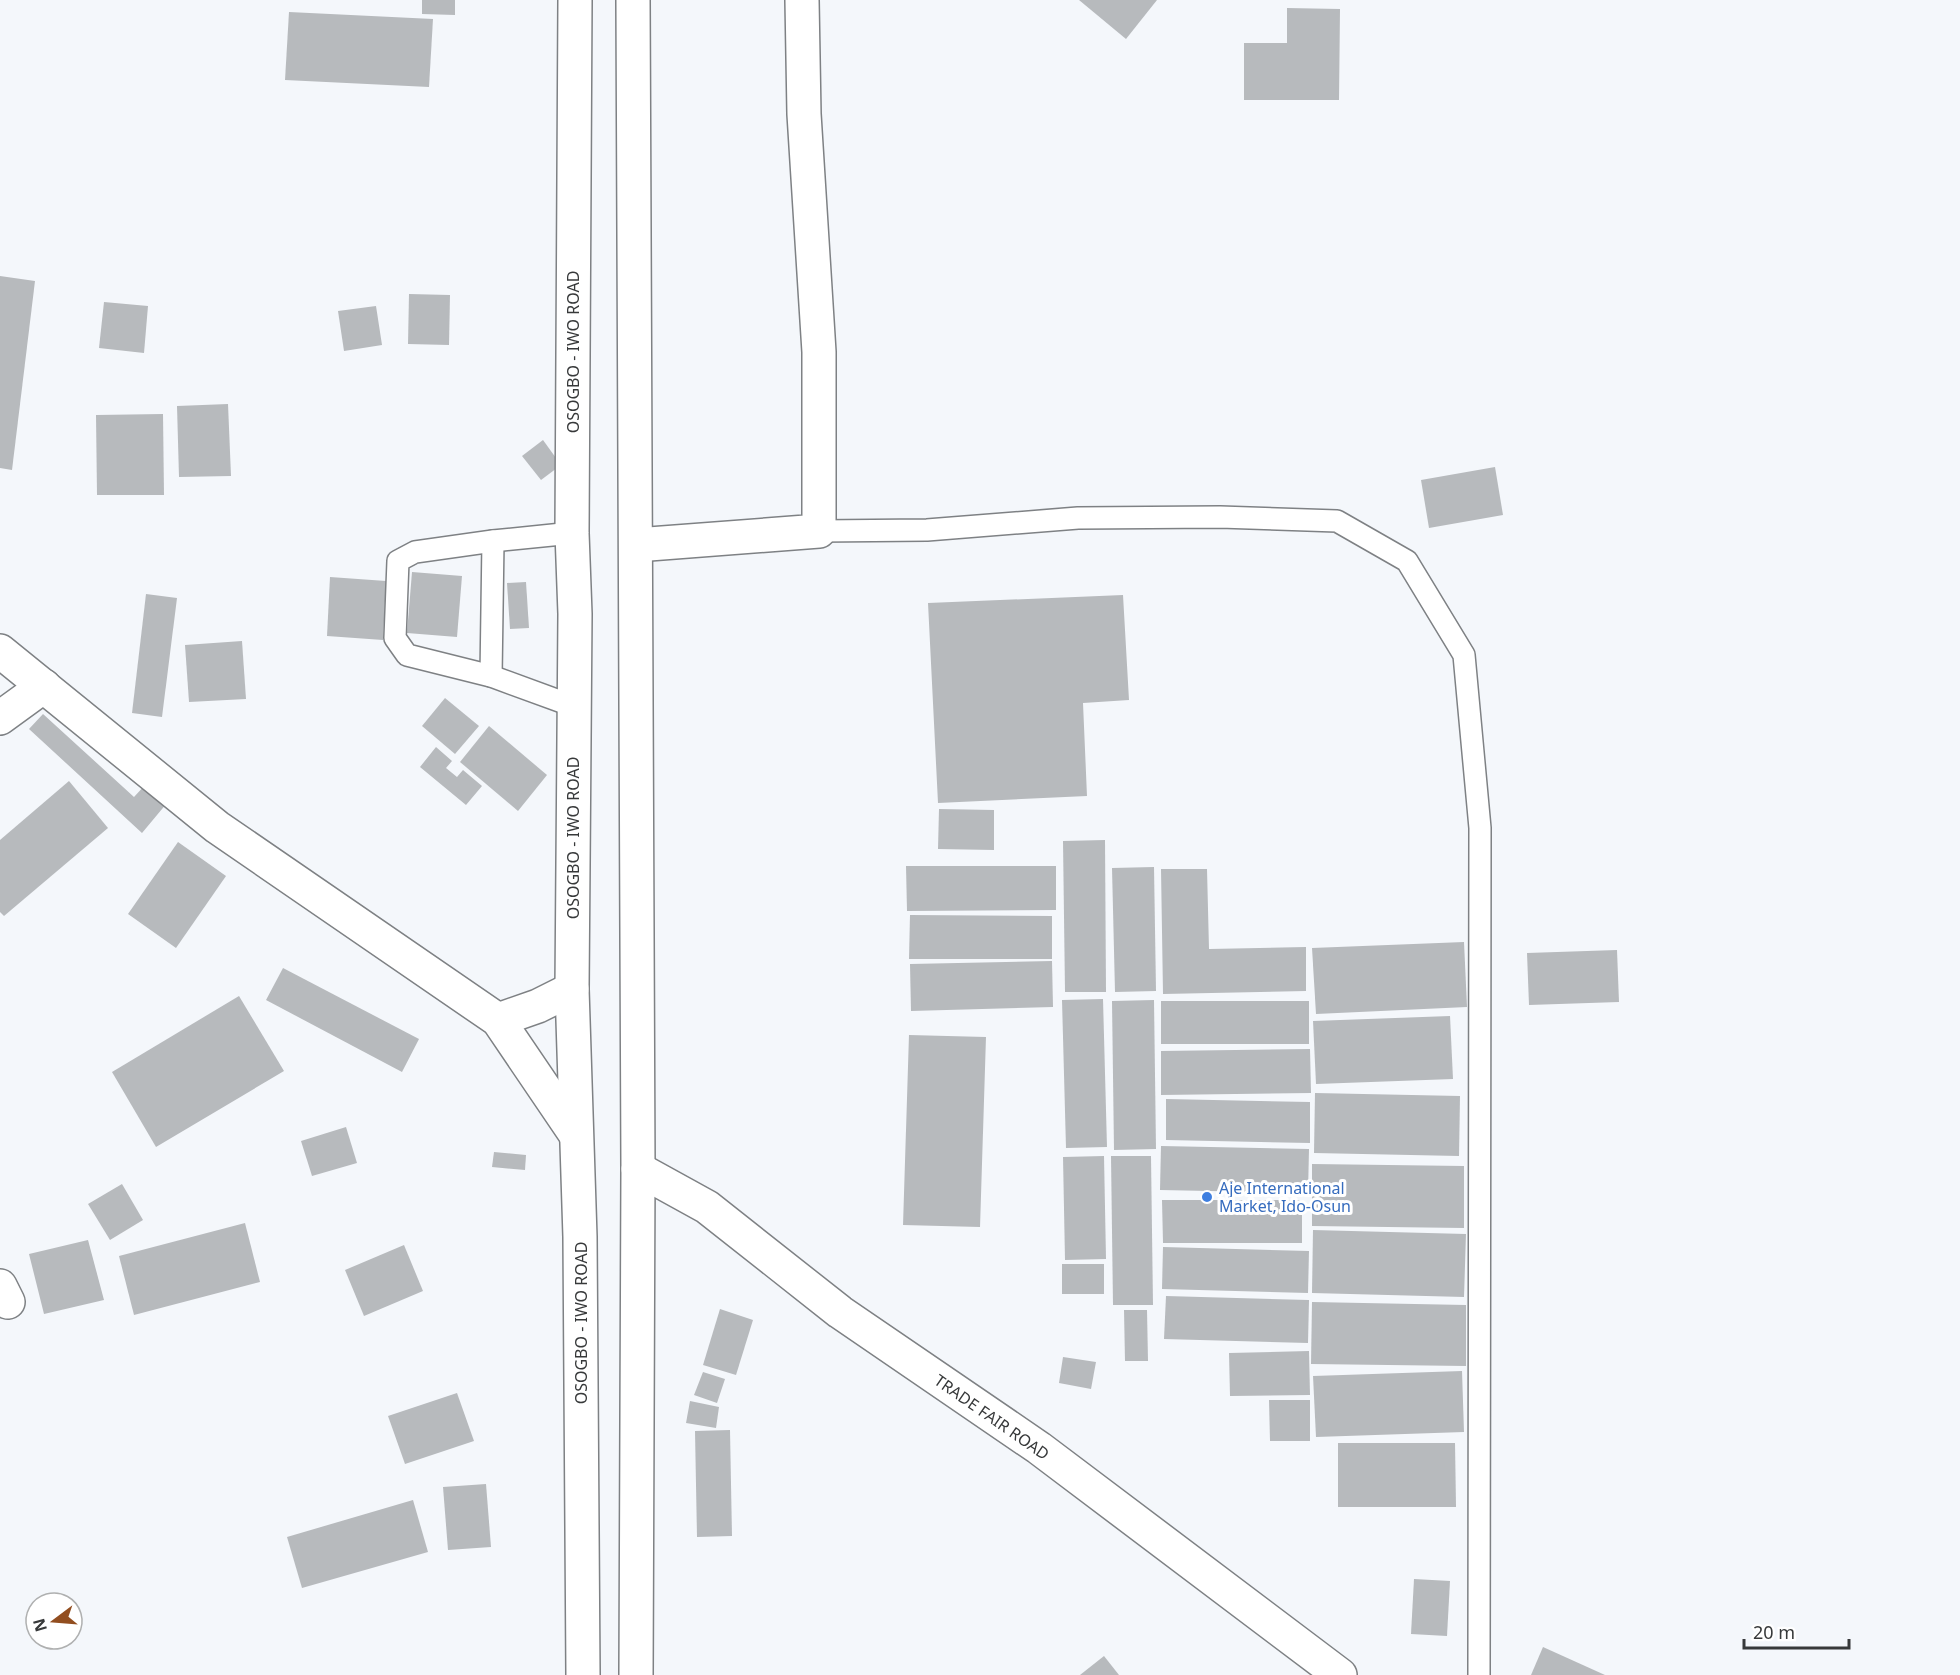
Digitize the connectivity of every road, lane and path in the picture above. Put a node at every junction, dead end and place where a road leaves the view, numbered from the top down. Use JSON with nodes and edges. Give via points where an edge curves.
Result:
{"nodes":[{"id":1,"x":575,"y":0,"type":"edge"},
{"id":2,"x":633,"y":0,"type":"edge"},
{"id":3,"x":802,"y":0,"type":"edge"},
{"id":4,"x":819,"y":531,"type":"junction"},
{"id":5,"x":572,"y":533,"type":"junction"},
{"id":6,"x":493,"y":541,"type":"junction"},
{"id":7,"x":636,"y":545,"type":"junction"},
{"id":8,"x":0,"y":651,"type":"edge"},
{"id":9,"x":491,"y":676,"type":"junction"},
{"id":10,"x":44,"y":686,"type":"junction"},
{"id":11,"x":573,"y":706,"type":"junction"},
{"id":12,"x":0,"y":718,"type":"edge"},
{"id":13,"x":572,"y":989,"type":"junction"},
{"id":14,"x":498,"y":1020,"type":"junction"},
{"id":15,"x":576,"y":1135,"type":"junction"},
{"id":16,"x":638,"y":1169,"type":"junction"},
{"id":17,"x":583,"y":1675,"type":"edge"},
{"id":18,"x":636,"y":1675,"type":"edge"},
{"id":19,"x":1340,"y":1675,"type":"edge"},
{"id":20,"x":1479,"y":1675,"type":"edge"}],
"edges":[{"from":1,"to":5,"type":"main road","name":"OSOGBO - IWO ROAD"},
{"from":2,"to":7,"type":"main road"},
{"from":3,"to":4,"type":"main road","via":[[804,114],[819,351]]},
{"from":4,"to":7,"type":"main road"},
{"from":4,"to":20,"type":"lane","via":[[927,530],[1078,518],[1337,521],[1407,561],[1464,655],[1480,828]]},
{"from":5,"to":6,"type":"lane"},
{"from":5,"to":11,"type":"main road","name":"OSOGBO - IWO ROAD"},
{"from":6,"to":9,"type":"lane"},
{"from":6,"to":9,"type":"lane","via":[[415,552],[398,561],[395,638],[407,655]]},
{"from":7,"to":16,"type":"main road"},
{"from":8,"to":10,"type":"main road"},
{"from":9,"to":11,"type":"lane"},
{"from":10,"to":12,"type":"main road"},
{"from":10,"to":14,"type":"main road","via":[[217,827]]},
{"from":11,"to":13,"type":"main road","name":"OSOGBO - IWO ROAD"},
{"from":13,"to":14,"type":"main road"},
{"from":13,"to":15,"type":"main road","name":"OSOGBO - IWO ROAD"},
{"from":14,"to":15,"type":"main road"},
{"from":15,"to":17,"type":"main road","name":"OSOGBO - IWO ROAD"},
{"from":16,"to":18,"type":"main road"},
{"from":16,"to":19,"type":"main road","name":"TRADE FAIR ROAD","via":[[707,1207],[840,1312],[1039,1448]]}]}
